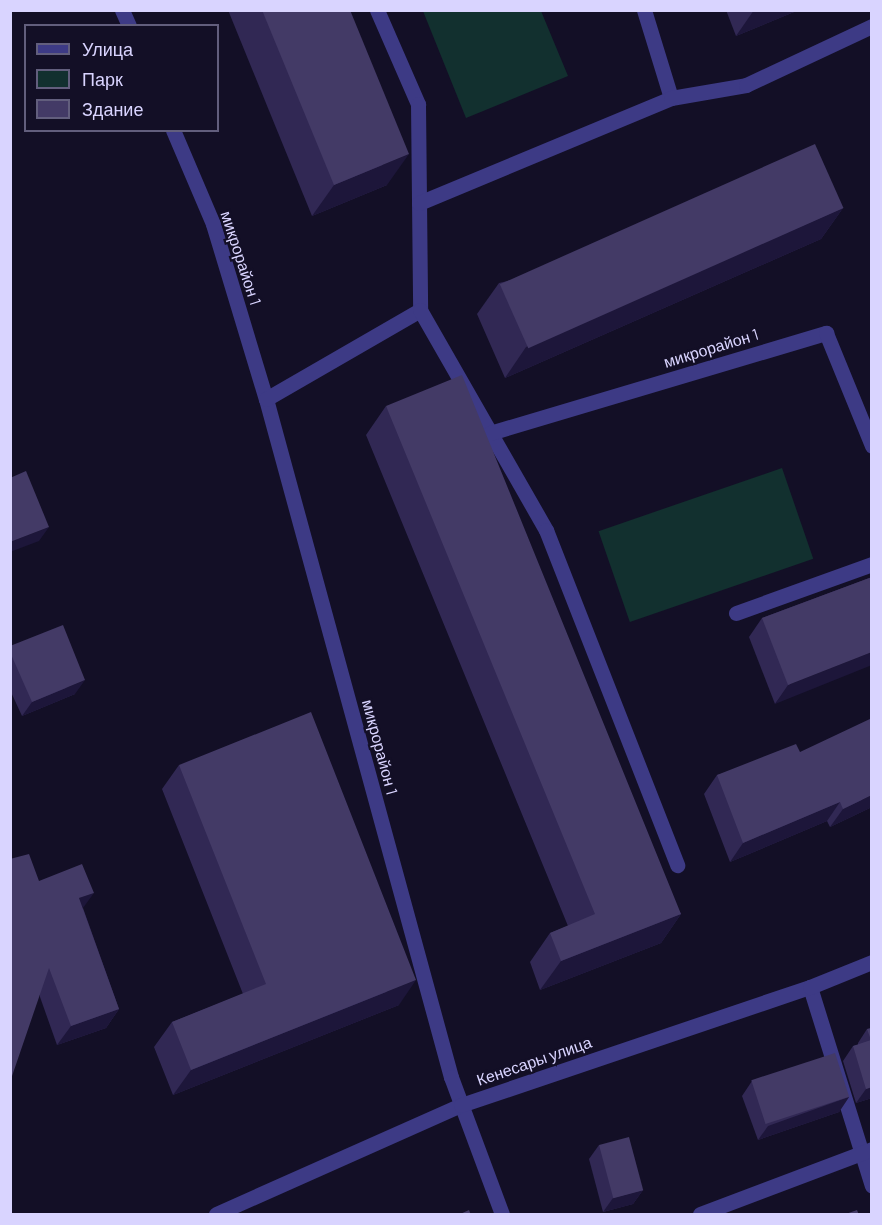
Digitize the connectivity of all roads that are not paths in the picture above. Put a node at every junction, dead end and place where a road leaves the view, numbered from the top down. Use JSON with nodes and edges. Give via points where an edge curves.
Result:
{"nodes":[{"id":1,"x":122,"y":10,"type":"edge"},
{"id":2,"x":376,"y":10,"type":"edge"},
{"id":3,"x":644,"y":10,"type":"edge"},
{"id":4,"x":128,"y":24,"type":"edge"},
{"id":5,"x":872,"y":26,"type":"edge"},
{"id":6,"x":671,"y":98,"type":"junction"},
{"id":7,"x":174,"y":132,"type":"edge"},
{"id":8,"x":418,"y":203,"type":"junction"},
{"id":9,"x":420,"y":310,"type":"junction"},
{"id":10,"x":266,"y":399,"type":"junction"},
{"id":11,"x":490,"y":433,"type":"junction"},
{"id":12,"x":872,"y":446,"type":"edge"},
{"id":13,"x":872,"y":564,"type":"edge"},
{"id":14,"x":736,"y":613,"type":"dead end"},
{"id":15,"x":677,"y":864,"type":"dead end"},
{"id":16,"x":872,"y":962,"type":"edge"},
{"id":17,"x":810,"y":987,"type":"junction"},
{"id":18,"x":462,"y":1105,"type":"junction"},
{"id":19,"x":866,"y":1151,"type":"edge"},
{"id":20,"x":872,"y":1186,"type":"edge"},
{"id":21,"x":216,"y":1215,"type":"edge"},
{"id":22,"x":502,"y":1215,"type":"edge"},
{"id":23,"x":700,"y":1215,"type":"edge"}],
"edges":[{"from":1,"to":4,"type":"street"},
{"from":2,"to":8,"type":"street","via":[[418,104]]},
{"from":3,"to":6,"type":"street"},
{"from":5,"to":6,"type":"street","via":[[746,85]]},
{"from":6,"to":8,"type":"street"},
{"from":7,"to":10,"type":"street","name":"микрорайон 1","via":[[213,224]]},
{"from":8,"to":9,"type":"street"},
{"from":9,"to":10,"type":"street"},
{"from":9,"to":11,"type":"street"},
{"from":10,"to":18,"type":"street","name":"микрорайон 1"},
{"from":11,"to":12,"type":"street","name":"микрорайон 1","via":[[826,333]]},
{"from":11,"to":15,"type":"street","via":[[546,530]]},
{"from":13,"to":14,"type":"street"},
{"from":16,"to":17,"type":"street","name":"Кенесары улица"},
{"from":17,"to":18,"type":"street","name":"Кенесары улица"},
{"from":17,"to":19,"type":"street"},
{"from":18,"to":21,"type":"street","name":"Кенесары улица"},
{"from":18,"to":22,"type":"street","name":"микрорайон 1"},
{"from":19,"to":20,"type":"street"},
{"from":19,"to":23,"type":"street"}]}
